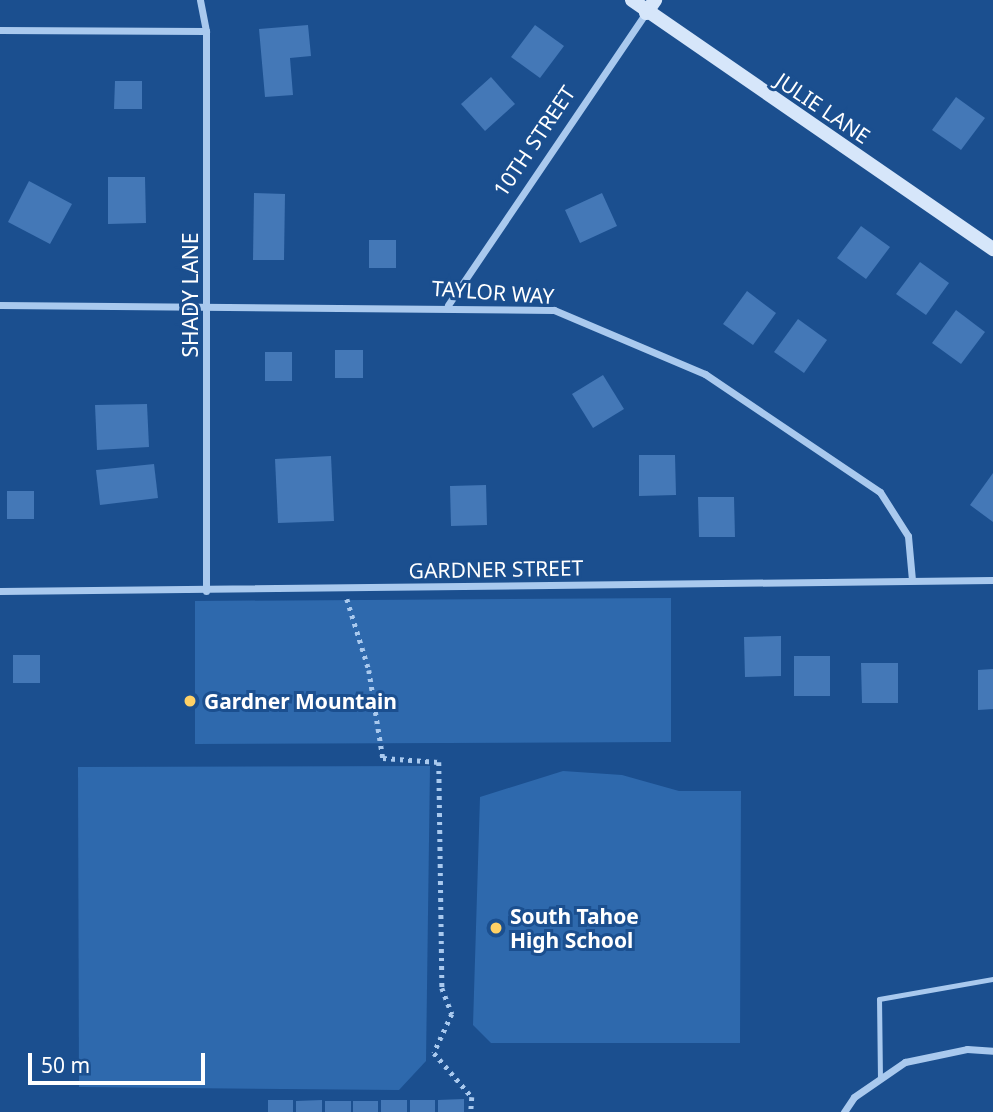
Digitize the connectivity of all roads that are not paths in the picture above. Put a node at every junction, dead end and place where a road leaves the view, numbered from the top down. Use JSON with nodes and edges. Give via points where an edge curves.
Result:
{"nodes":[{"id":1,"x":200,"y":0,"type":"edge"},
{"id":2,"x":632,"y":0,"type":"edge"},
{"id":3,"x":655,"y":0,"type":"edge"},
{"id":4,"x":646,"y":13,"type":"junction"},
{"id":5,"x":0,"y":30,"type":"edge"},
{"id":6,"x":206,"y":31,"type":"junction"},
{"id":7,"x":993,"y":249,"type":"edge"},
{"id":8,"x":208,"y":303,"type":"junction"},
{"id":9,"x":0,"y":305,"type":"edge"},
{"id":10,"x":448,"y":305,"type":"junction"},
{"id":11,"x":912,"y":580,"type":"junction"},
{"id":12,"x":993,"y":580,"type":"edge"},
{"id":13,"x":0,"y":591,"type":"edge"},
{"id":14,"x":206,"y":591,"type":"junction"},
{"id":15,"x":993,"y":979,"type":"edge"},
{"id":16,"x":993,"y":1051,"type":"edge"},
{"id":17,"x":880,"y":1079,"type":"junction"},
{"id":18,"x":844,"y":1112,"type":"edge"}],
"edges":[{"from":1,"to":6,"type":"street","name":"SHADY LANE"},
{"from":2,"to":4,"type":"street","name":"JULIE LANE"},
{"from":3,"to":4,"type":"street","name":"10TH STREET"},
{"from":4,"to":7,"type":"street","name":"JULIE LANE"},
{"from":4,"to":10,"type":"street","name":"10TH STREET"},
{"from":5,"to":6,"type":"street"},
{"from":6,"to":8,"type":"street","name":"SHADY LANE"},
{"from":8,"to":9,"type":"street","name":"TAYLOR WAY"},
{"from":8,"to":10,"type":"street","name":"TAYLOR WAY"},
{"from":8,"to":14,"type":"street","name":"SHADY LANE"},
{"from":10,"to":11,"type":"street","name":"TAYLOR WAY","via":[[554,310],[705,374],[880,492],[908,536]]},
{"from":11,"to":12,"type":"street","name":"GARDNER STREET"},
{"from":11,"to":14,"type":"street","name":"GARDNER STREET"},
{"from":13,"to":14,"type":"street","name":"GARDNER STREET"},
{"from":15,"to":17,"type":"lane","via":[[878,999]]},
{"from":16,"to":17,"type":"street","via":[[967,1049],[905,1062]]},
{"from":17,"to":18,"type":"street","via":[[854,1097]]}]}
